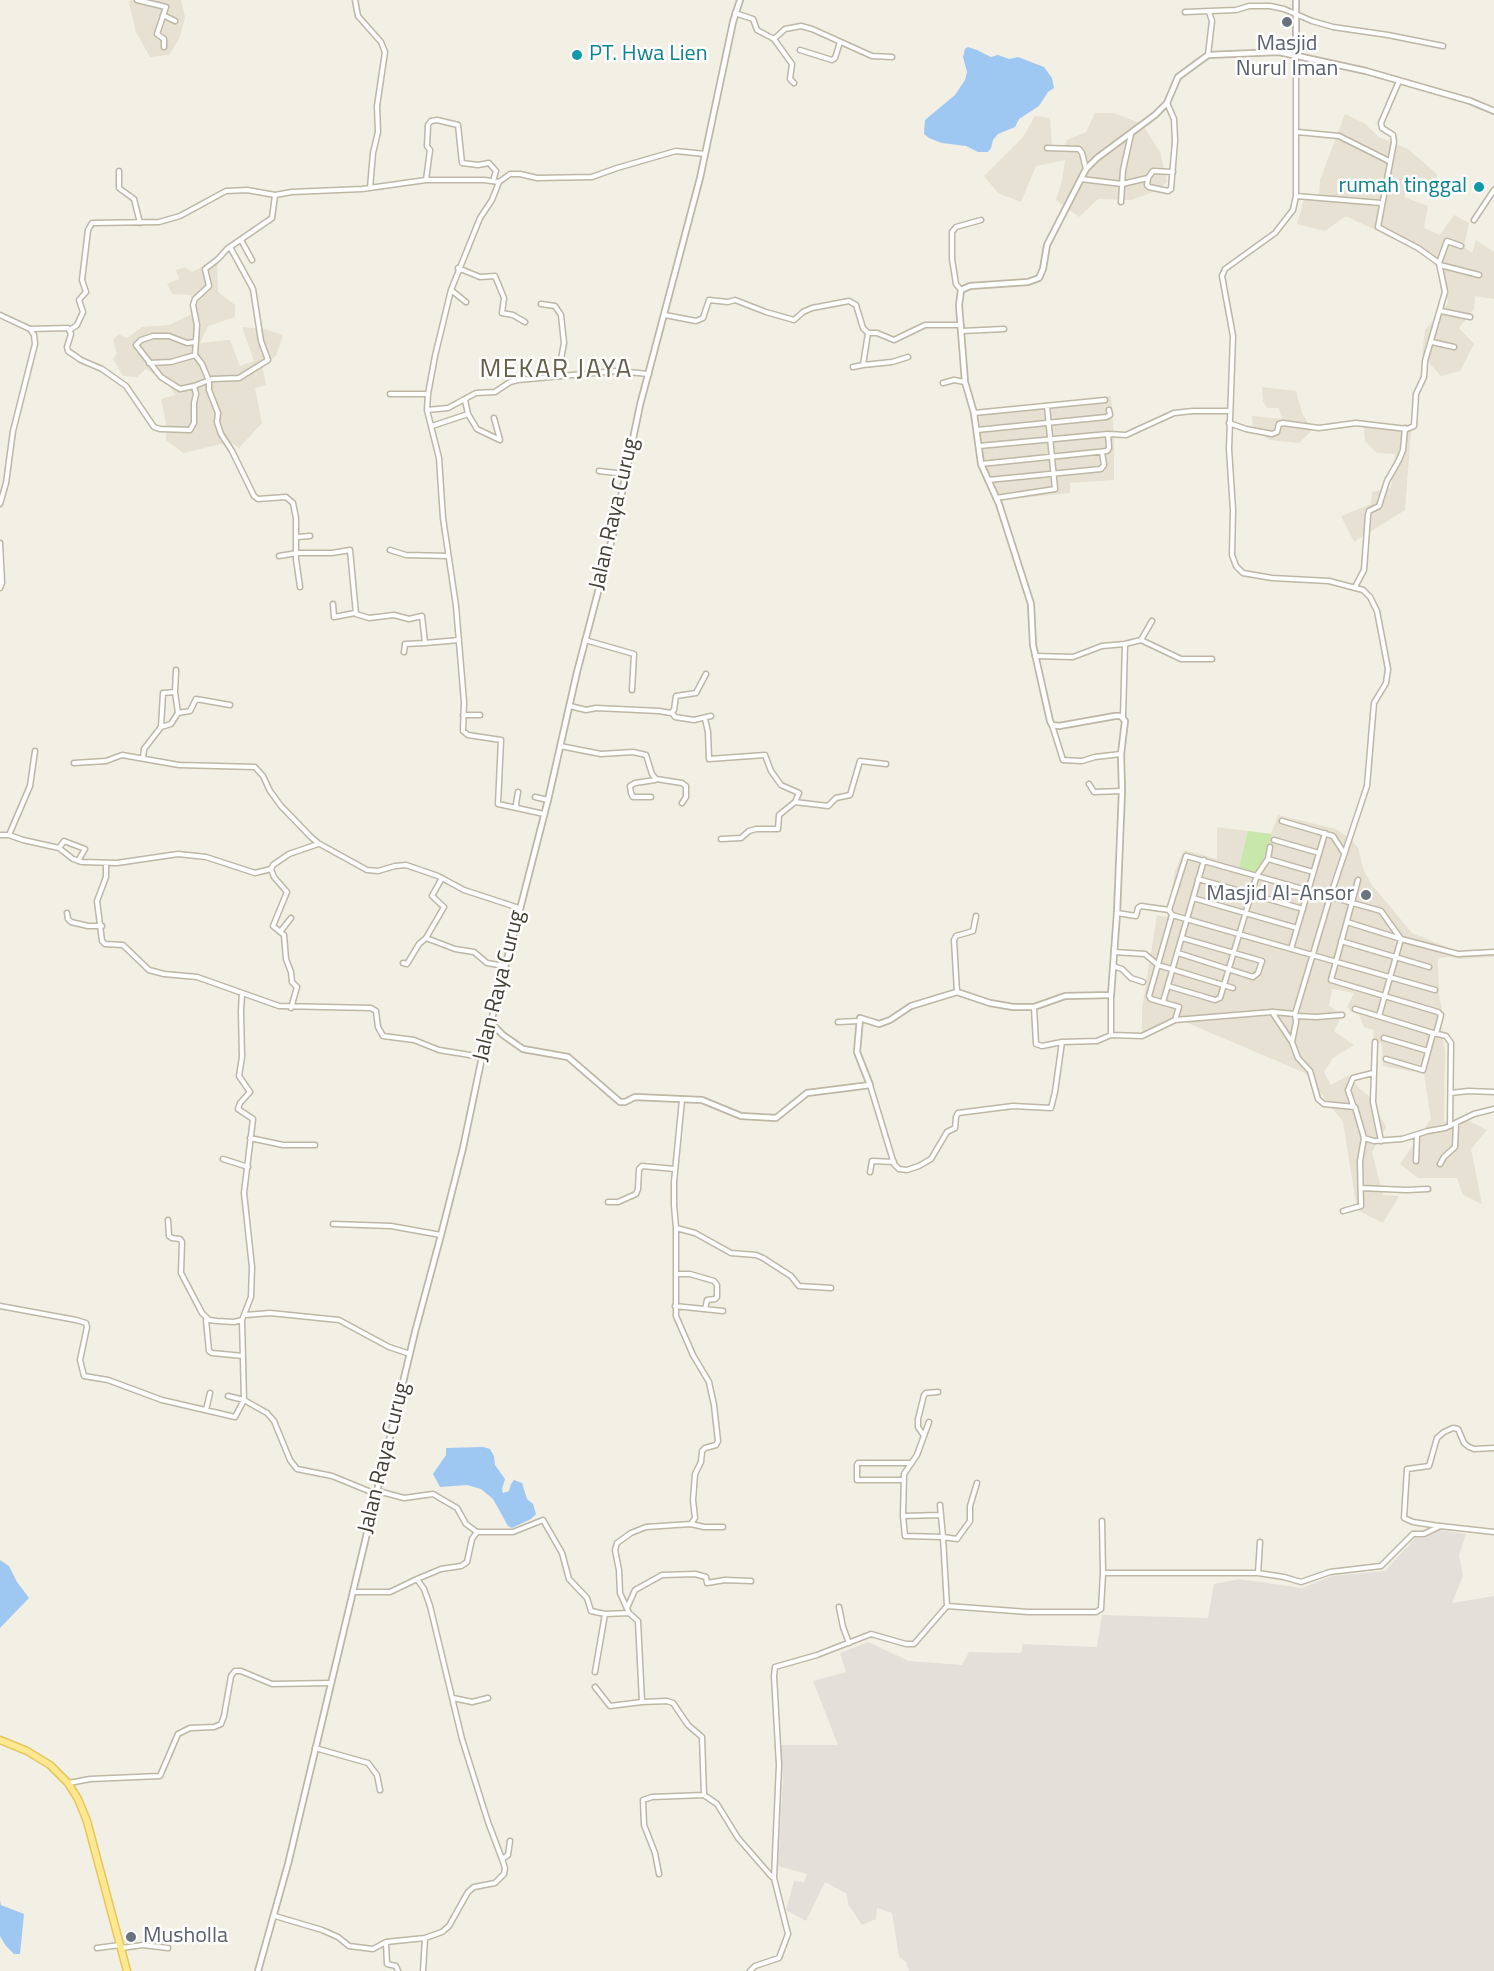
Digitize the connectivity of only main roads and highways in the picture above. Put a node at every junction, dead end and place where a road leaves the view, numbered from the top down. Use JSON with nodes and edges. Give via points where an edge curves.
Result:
{"nodes":[{"id":1,"x":0,"y":1740,"type":"edge"},
{"id":2,"x":128,"y":1971,"type":"edge"}],
"edges":[{"from":1,"to":2,"type":"main road","via":[[42,1759],[59,1773],[83,1809]]}]}
